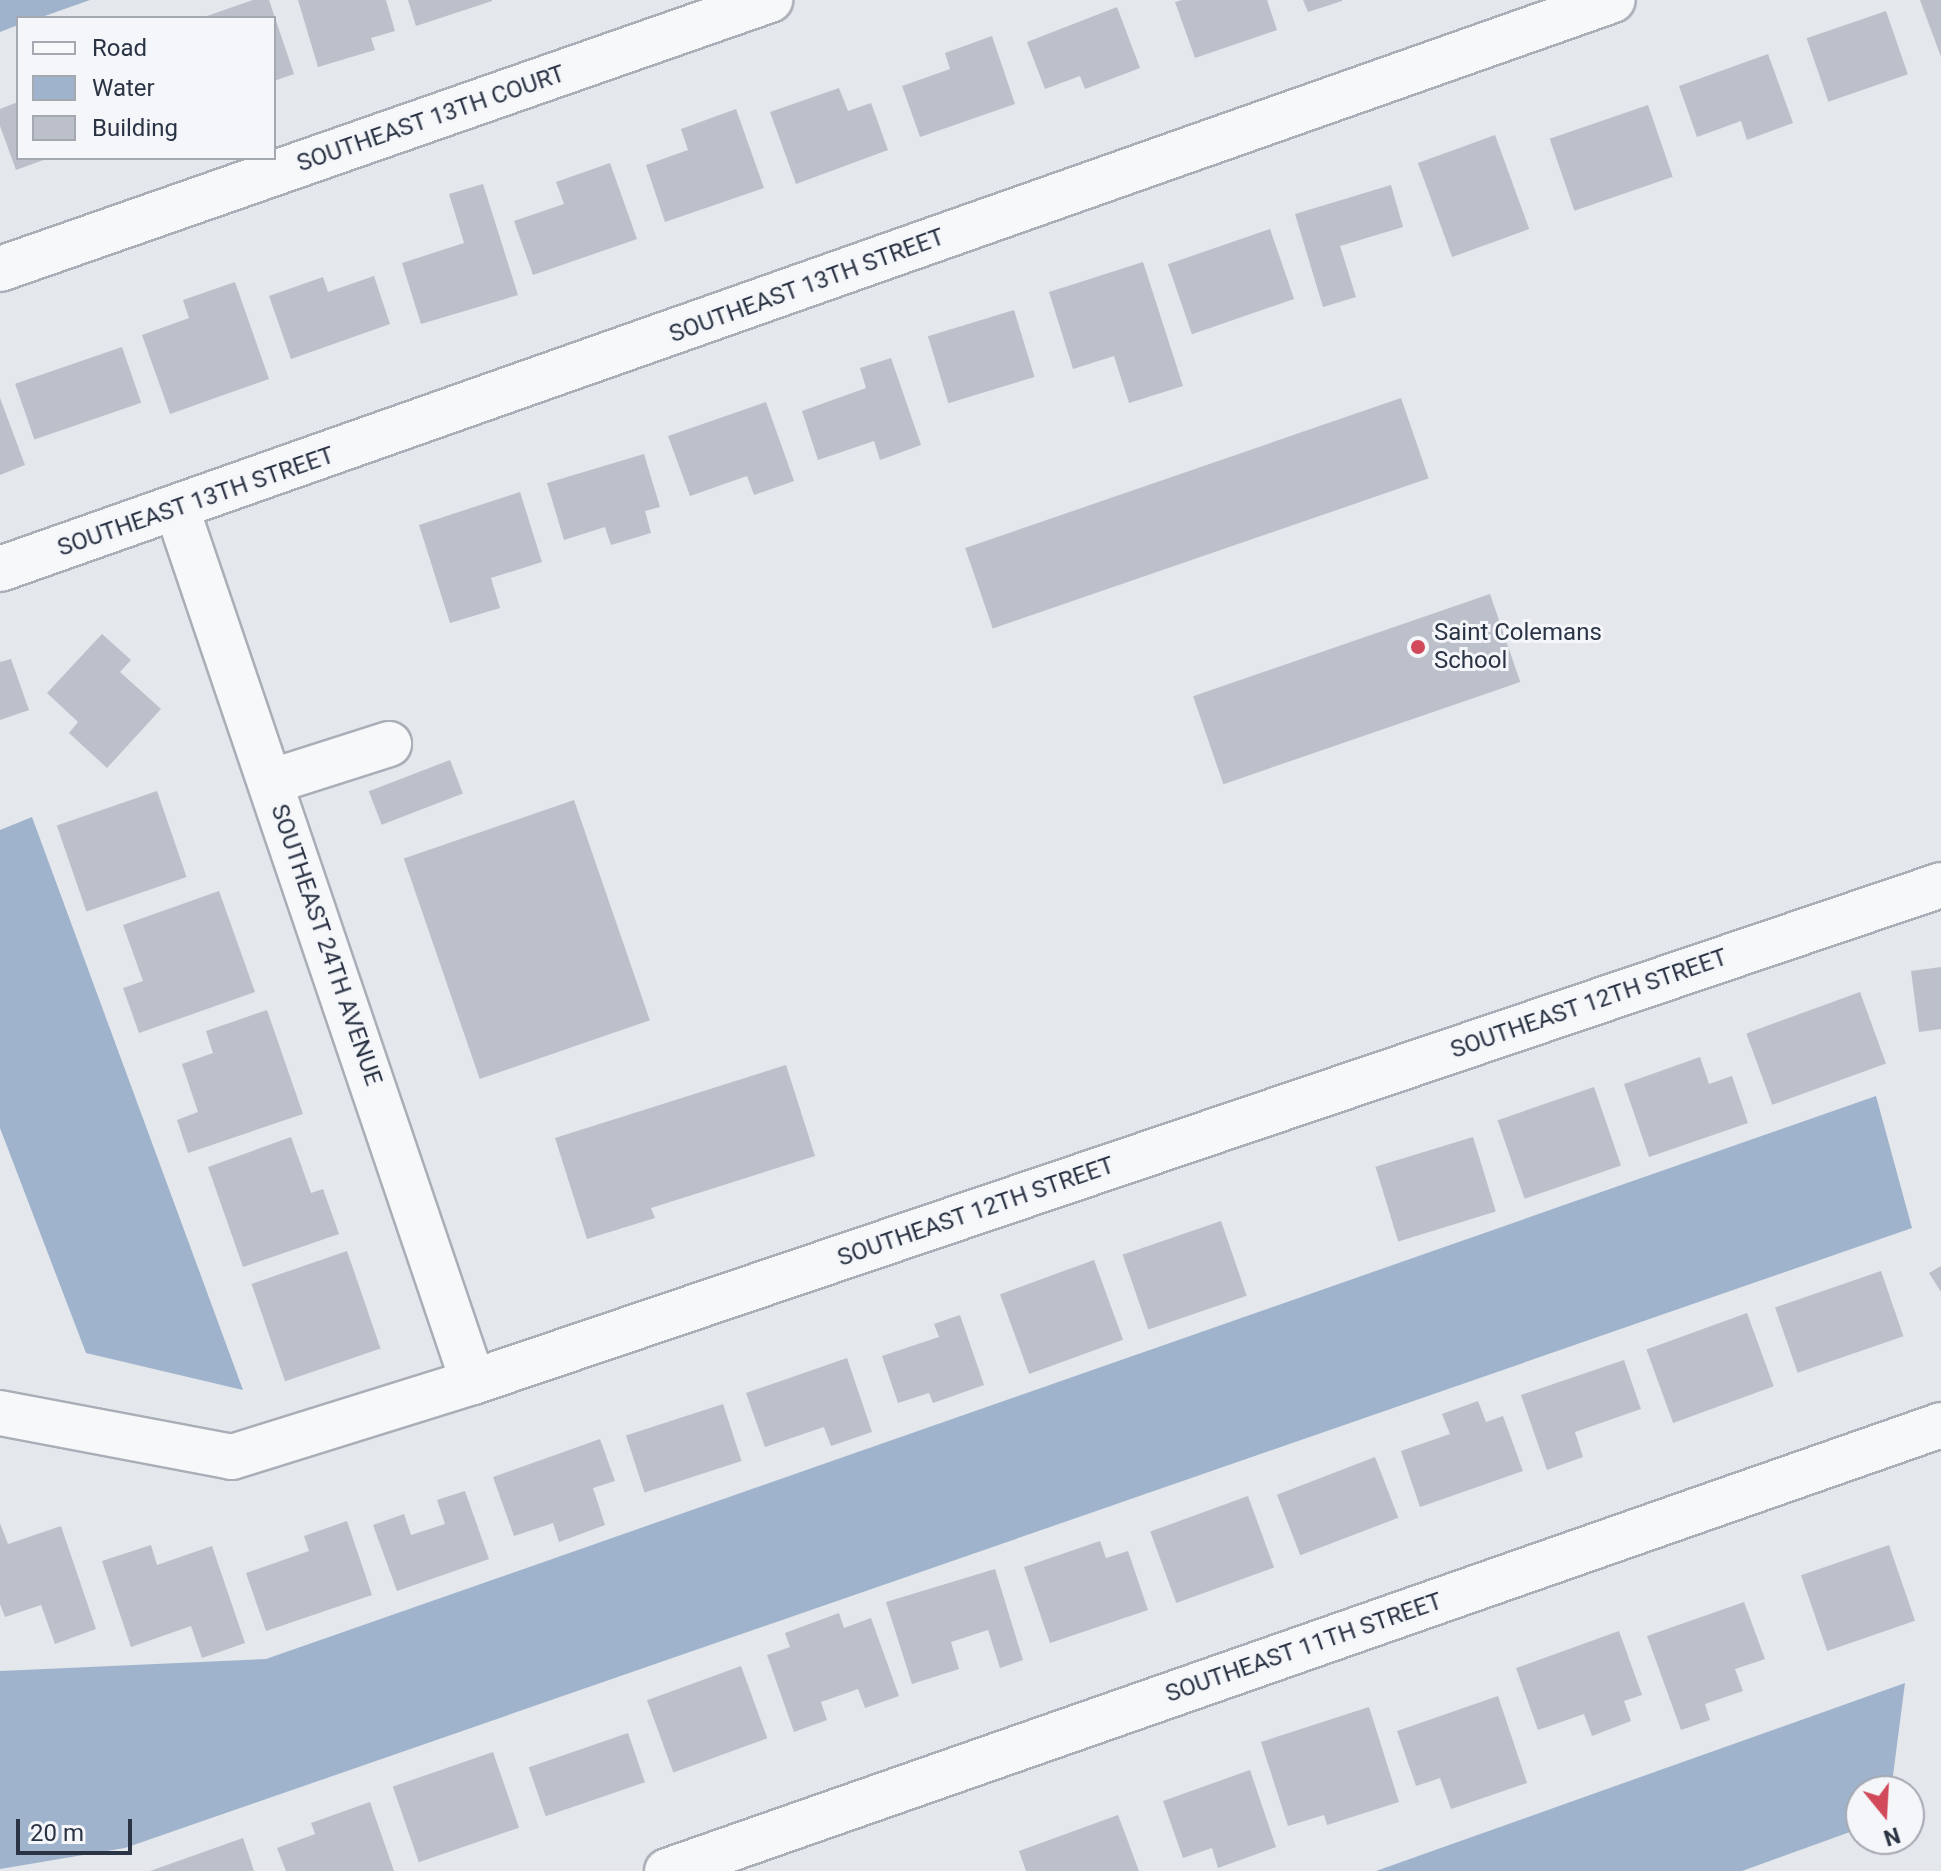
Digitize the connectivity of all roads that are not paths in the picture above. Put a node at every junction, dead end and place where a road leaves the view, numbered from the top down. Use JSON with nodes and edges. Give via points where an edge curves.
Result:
{"nodes":[{"id":1,"x":770,"y":0,"type":"edge"},
{"id":2,"x":1613,"y":0,"type":"edge"},
{"id":3,"x":0,"y":269,"type":"edge"},
{"id":4,"x":177,"y":509,"type":"junction"},
{"id":5,"x":0,"y":569,"type":"edge"},
{"id":6,"x":389,"y":744,"type":"dead end"},
{"id":7,"x":270,"y":782,"type":"junction"},
{"id":8,"x":1941,"y":885,"type":"edge"},
{"id":9,"x":473,"y":1382,"type":"junction"},
{"id":10,"x":0,"y":1413,"type":"edge"},
{"id":11,"x":1941,"y":1425,"type":"edge"},
{"id":12,"x":667,"y":1871,"type":"edge"}],
"edges":[{"from":1,"to":3,"type":"street","name":"SOUTHEAST 13TH COURT"},
{"from":2,"to":4,"type":"street","name":"SOUTHEAST 13TH STREET"},
{"from":4,"to":5,"type":"street","name":"SOUTHEAST 13TH STREET"},
{"from":4,"to":7,"type":"street","name":"SOUTHEAST 24TH AVENUE"},
{"from":6,"to":7,"type":"street"},
{"from":7,"to":9,"type":"street","name":"SOUTHEAST 24TH AVENUE"},
{"from":8,"to":9,"type":"street","name":"SOUTHEAST 12TH STREET"},
{"from":9,"to":10,"type":"street","name":"SOUTHEAST 12TH STREET","via":[[232,1457]]},
{"from":11,"to":12,"type":"street","name":"SOUTHEAST 11TH STREET"}]}
